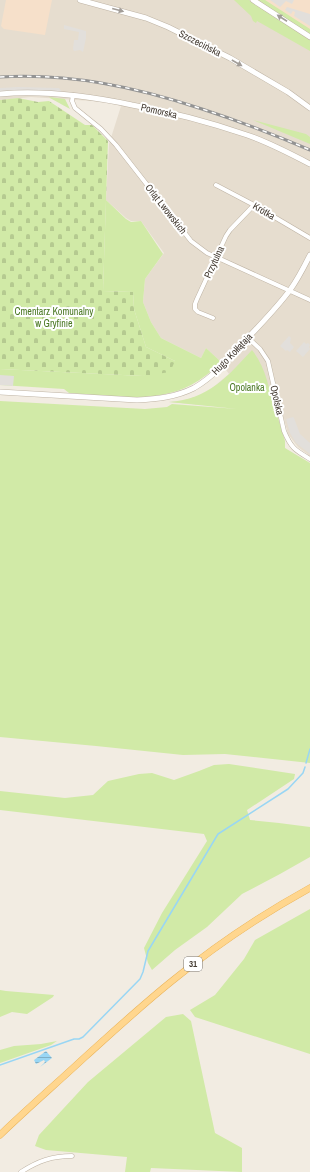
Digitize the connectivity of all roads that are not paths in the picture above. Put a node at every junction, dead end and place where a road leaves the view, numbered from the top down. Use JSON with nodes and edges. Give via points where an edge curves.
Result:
{"nodes":[{"id":1,"x":80,"y":0,"type":"edge"},
{"id":2,"x":253,"y":0,"type":"edge"},
{"id":3,"x":310,"y":37,"type":"edge"},
{"id":4,"x":0,"y":94,"type":"edge"},
{"id":5,"x":73,"y":95,"type":"junction"},
{"id":6,"x":310,"y":108,"type":"edge"},
{"id":7,"x":310,"y":164,"type":"edge"},
{"id":8,"x":216,"y":185,"type":"dead end"},
{"id":9,"x":254,"y":205,"type":"junction"},
{"id":10,"x":310,"y":238,"type":"edge"},
{"id":11,"x":310,"y":255,"type":"edge"},
{"id":12,"x":216,"y":257,"type":"junction"},
{"id":13,"x":290,"y":290,"type":"junction"},
{"id":14,"x":310,"y":300,"type":"edge"},
{"id":15,"x":213,"y":318,"type":"dead end"},
{"id":16,"x":248,"y":338,"type":"junction"},
{"id":17,"x":0,"y":392,"type":"edge"},
{"id":18,"x":310,"y":460,"type":"edge"},
{"id":19,"x":310,"y":888,"type":"edge"},
{"id":20,"x":0,"y":1135,"type":"edge"},
{"id":21,"x":72,"y":1156,"type":"dead end"},
{"id":22,"x":21,"y":1172,"type":"edge"}],
"edges":[{"from":1,"to":6,"type":"street","name":"Szczecińska","one_way":true,"via":[[161,24],[230,58]]},
{"from":3,"to":2,"type":"street","one_way":true},
{"from":4,"to":5,"type":"street","name":"Pomorska"},
{"from":5,"to":7,"type":"street","name":"Pomorska","via":[[114,101],[194,119],[266,142]]},
{"from":5,"to":12,"type":"street","name":"Orląt Lwowskich","via":[[75,108],[116,145],[191,241]]},
{"from":8,"to":9,"type":"street","name":"Krótka"},
{"from":9,"to":10,"type":"street","name":"Krótka"},
{"from":9,"to":12,"type":"street","name":"Przytulna","via":[[230,230]]},
{"from":11,"to":13,"type":"street","name":"Hugo Kołłątaja"},
{"from":12,"to":13,"type":"street","name":"Orląt Lwowskich"},
{"from":12,"to":15,"type":"street","name":"Przytulna","via":[[195,304],[198,312]]},
{"from":13,"to":14,"type":"street","name":"Orląt Lwowskich"},
{"from":13,"to":16,"type":"street","name":"Hugo Kołłątaja"},
{"from":16,"to":17,"type":"street","name":"Hugo Kołłątaja","via":[[210,377],[193,388],[155,400]]},
{"from":16,"to":18,"type":"street","name":"Opolska","via":[[268,360],[288,441],[295,450]]},
{"from":19,"to":20,"type":"main road","number":"31","via":[[238,931],[171,981]]},
{"from":21,"to":22,"type":"street","via":[[51,1158],[31,1165]]}]}
